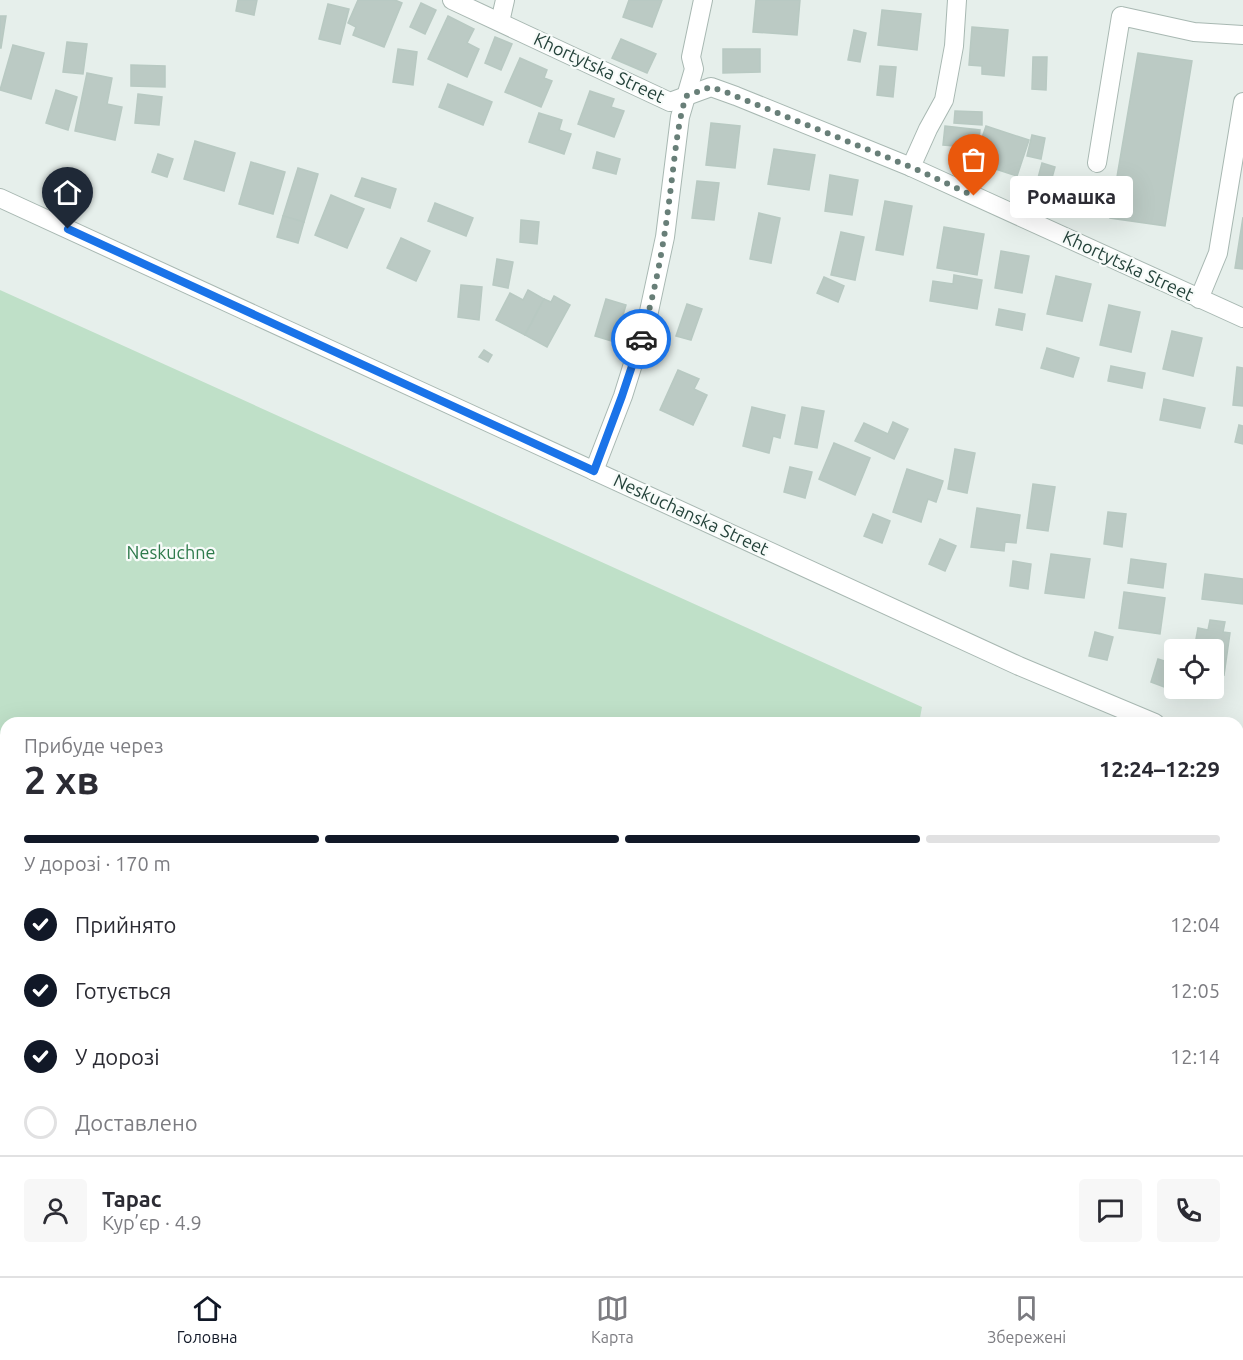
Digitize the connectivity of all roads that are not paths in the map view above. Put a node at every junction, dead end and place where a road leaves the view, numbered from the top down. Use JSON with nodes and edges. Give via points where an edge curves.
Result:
{"nodes":[{"id":1,"x":452,"y":0,"type":"edge"},
{"id":2,"x":505,"y":0,"type":"edge"},
{"id":3,"x":704,"y":0,"type":"edge"},
{"id":4,"x":957,"y":0,"type":"edge"},
{"id":5,"x":500,"y":22,"type":"junction"},
{"id":6,"x":1243,"y":35,"type":"edge"},
{"id":7,"x":686,"y":96,"type":"junction"},
{"id":8,"x":1243,"y":102,"type":"edge"},
{"id":9,"x":1097,"y":163,"type":"dead end"},
{"id":10,"x":911,"y":167,"type":"junction"},
{"id":11,"x":0,"y":198,"type":"edge"},
{"id":12,"x":1200,"y":299,"type":"junction"},
{"id":13,"x":1243,"y":318,"type":"edge"},
{"id":14,"x":594,"y":471,"type":"junction"},
{"id":15,"x":1141,"y":717,"type":"edge"}],
"edges":[{"from":1,"to":5,"type":"street","name":"Khortytska Street"},
{"from":2,"to":5,"type":"street"},
{"from":3,"to":7,"type":"street"},
{"from":4,"to":10,"type":"street","via":[[944,100]]},
{"from":5,"to":7,"type":"street","name":"Khortytska Street","via":[[670,102]]},
{"from":6,"to":9,"type":"street","via":[[1194,32],[1121,16]]},
{"from":7,"to":10,"type":"street","name":"Khortytska Street","via":[[711,87]]},
{"from":7,"to":14,"type":"street","via":[[648,316]]},
{"from":8,"to":12,"type":"street","via":[[1218,253]]},
{"from":10,"to":12,"type":"street","name":"Khortytska Street"},
{"from":11,"to":14,"type":"street","name":"Neskuchanska Street"},
{"from":12,"to":13,"type":"street","name":"Khortytska Street"},
{"from":14,"to":15,"type":"street","name":"Neskuchanska Street","via":[[1019,666]]}]}
